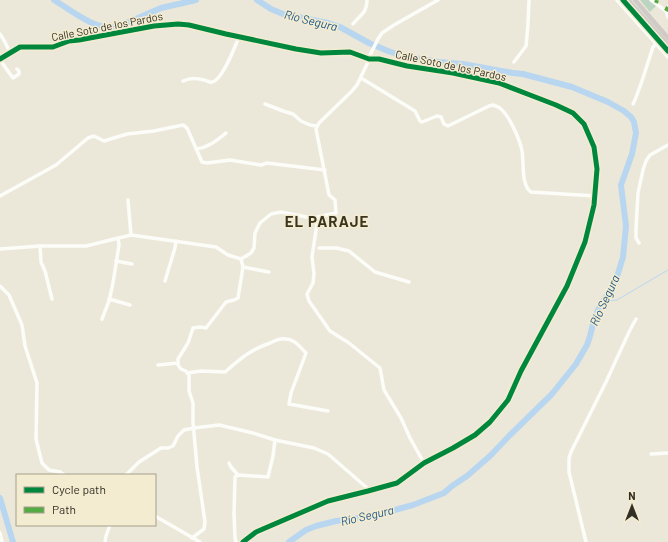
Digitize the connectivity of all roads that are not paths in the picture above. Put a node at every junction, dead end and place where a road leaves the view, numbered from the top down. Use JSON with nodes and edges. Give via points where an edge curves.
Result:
{"nodes":[{"id":1,"x":367,"y":0,"type":"edge"},
{"id":2,"x":438,"y":0,"type":"edge"},
{"id":3,"x":529,"y":0,"type":"edge"},
{"id":4,"x":617,"y":0,"type":"edge"},
{"id":5,"x":628,"y":0,"type":"edge"},
{"id":6,"x":635,"y":0,"type":"edge"},
{"id":7,"x":651,"y":0,"type":"edge"},
{"id":8,"x":656,"y":1,"type":"edge"},
{"id":9,"x":667,"y":9,"type":"edge"},
{"id":10,"x":668,"y":17,"type":"edge"},
{"id":11,"x":353,"y":24,"type":"dead end"},
{"id":12,"x":0,"y":34,"type":"edge"},
{"id":13,"x":239,"y":37,"type":"junction"},
{"id":14,"x":668,"y":38,"type":"edge"},
{"id":15,"x":656,"y":44,"type":"junction"},
{"id":16,"x":668,"y":45,"type":"edge"},
{"id":17,"x":10,"y":53,"type":"junction"},
{"id":18,"x":370,"y":57,"type":"junction"},
{"id":19,"x":668,"y":57,"type":"edge"},
{"id":20,"x":0,"y":60,"type":"edge"},
{"id":21,"x":514,"y":62,"type":"dead end"},
{"id":22,"x":17,"y":69,"type":"dead end"},
{"id":23,"x":360,"y":78,"type":"junction"},
{"id":24,"x":183,"y":82,"type":"dead end"},
{"id":25,"x":265,"y":104,"type":"dead end"},
{"id":26,"x":633,"y":104,"type":"dead end"},
{"id":27,"x":317,"y":126,"type":"junction"},
{"id":28,"x":226,"y":134,"type":"dead end"},
{"id":29,"x":668,"y":146,"type":"edge"},
{"id":30,"x":196,"y":148,"type":"junction"},
{"id":31,"x":325,"y":170,"type":"junction"},
{"id":32,"x":0,"y":196,"type":"edge"},
{"id":33,"x":595,"y":196,"type":"junction"},
{"id":34,"x":128,"y":200,"type":"dead end"},
{"id":35,"x":318,"y":217,"type":"junction"},
{"id":36,"x":131,"y":235,"type":"junction"},
{"id":37,"x":118,"y":238,"type":"junction"},
{"id":38,"x":176,"y":241,"type":"junction"},
{"id":39,"x":638,"y":243,"type":"dead end"},
{"id":40,"x":40,"y":246,"type":"junction"},
{"id":41,"x":319,"y":248,"type":"dead end"},
{"id":42,"x":0,"y":249,"type":"edge"},
{"id":43,"x":242,"y":259,"type":"junction"},
{"id":44,"x":116,"y":261,"type":"junction"},
{"id":45,"x":132,"y":264,"type":"dead end"},
{"id":46,"x":243,"y":267,"type":"junction"},
{"id":47,"x":268,"y":272,"type":"dead end"},
{"id":48,"x":165,"y":281,"type":"dead end"},
{"id":49,"x":409,"y":282,"type":"dead end"},
{"id":50,"x":0,"y":286,"type":"edge"},
{"id":51,"x":52,"y":299,"type":"dead end"},
{"id":52,"x":109,"y":299,"type":"junction"},
{"id":53,"x":130,"y":305,"type":"dead end"},
{"id":54,"x":102,"y":319,"type":"dead end"},
{"id":55,"x":636,"y":319,"type":"dead end"},
{"id":56,"x":178,"y":362,"type":"junction"},
{"id":57,"x":158,"y":365,"type":"dead end"},
{"id":58,"x":187,"y":373,"type":"junction"},
{"id":59,"x":328,"y":411,"type":"dead end"},
{"id":60,"x":194,"y":428,"type":"junction"},
{"id":61,"x":275,"y":440,"type":"junction"},
{"id":62,"x":668,"y":453,"type":"edge"},
{"id":63,"x":651,"y":454,"type":"dead end"},
{"id":64,"x":229,"y":463,"type":"dead end"},
{"id":65,"x":424,"y":463,"type":"junction"},
{"id":66,"x":63,"y":474,"type":"edge"},
{"id":67,"x":127,"y":474,"type":"edge"},
{"id":68,"x":238,"y":475,"type":"junction"},
{"id":69,"x":368,"y":491,"type":"junction"},
{"id":70,"x":156,"y":517,"type":"edge"},
{"id":71,"x":110,"y":526,"type":"edge"},
{"id":72,"x":0,"y":533,"type":"edge"},
{"id":73,"x":192,"y":538,"type":"junction"},
{"id":74,"x":2,"y":542,"type":"edge"},
{"id":75,"x":104,"y":542,"type":"edge"},
{"id":76,"x":200,"y":542,"type":"edge"},
{"id":77,"x":236,"y":542,"type":"edge"},
{"id":78,"x":243,"y":542,"type":"edge"},
{"id":79,"x":586,"y":542,"type":"edge"}],
"edges":[{"from":1,"to":11,"type":"street","via":[[364,13]]},
{"from":2,"to":18,"type":"street","via":[[382,33]]},
{"from":3,"to":21,"type":"street","via":[[526,46]]},
{"from":4,"to":15,"type":"street"},
{"from":5,"to":16,"type":"main road"},
{"from":6,"to":14,"type":"main road"},
{"from":7,"to":8,"type":"street"},
{"from":8,"to":9,"type":"street"},
{"from":9,"to":10,"type":"street"},
{"from":12,"to":17,"type":"street"},
{"from":13,"to":17,"type":"street","name":"Calle Soto de los Pardos","via":[[189,25],[166,25],[69,41],[53,47],[20,47]]},
{"from":13,"to":18,"type":"street","name":"Calle Soto de los Pardos","via":[[321,53],[350,52]]},
{"from":13,"to":24,"type":"street","via":[[218,79],[211,82],[197,78]]},
{"from":15,"to":19,"type":"street"},
{"from":15,"to":26,"type":"street","via":[[653,46]]},
{"from":17,"to":20,"type":"street","name":"Calle Soto de los Pardos"},
{"from":18,"to":23,"type":"street"},
{"from":18,"to":33,"type":"street","name":"Calle Soto de los Pardos","via":[[499,83],[573,113],[584,124],[594,147],[597,169]]},
{"from":20,"to":22,"type":"street","via":[[13,78],[19,74]]},
{"from":23,"to":27,"type":"street","via":[[351,92]]},
{"from":23,"to":33,"type":"street","via":[[415,111],[422,122],[437,116],[448,126],[489,106],[497,106],[510,121],[519,141],[523,175],[531,192]]},
{"from":25,"to":27,"type":"street"},
{"from":27,"to":31,"type":"street"},
{"from":28,"to":30,"type":"street","via":[[210,145]]},
{"from":29,"to":39,"type":"street","via":[[650,155],[643,170],[638,193]]},
{"from":30,"to":31,"type":"street","via":[[202,162],[207,163],[230,160]]},
{"from":30,"to":32,"type":"street","via":[[187,128],[183,125],[127,134],[104,142],[94,136],[88,138],[56,165]]},
{"from":31,"to":35,"type":"street","via":[[329,195],[335,200],[336,213]]},
{"from":33,"to":65,"type":"street","name":"Calle Soto de los Pardos","via":[[585,242],[567,286],[508,400],[476,435]]},
{"from":34,"to":36,"type":"street"},
{"from":35,"to":43,"type":"street","via":[[281,212],[271,214],[260,223],[255,233],[252,253]]},
{"from":35,"to":65,"type":"street","via":[[312,257],[313,283],[307,294],[309,301],[330,331],[380,368],[384,390]]},
{"from":36,"to":37,"type":"street"},
{"from":36,"to":38,"type":"street"},
{"from":37,"to":40,"type":"street","via":[[86,246]]},
{"from":37,"to":44,"type":"street"},
{"from":38,"to":43,"type":"street","via":[[216,247],[228,255]]},
{"from":38,"to":48,"type":"street"},
{"from":40,"to":42,"type":"street"},
{"from":40,"to":51,"type":"street","via":[[41,262]]},
{"from":41,"to":49,"type":"street","via":[[349,251],[375,272]]},
{"from":43,"to":46,"type":"street"},
{"from":44,"to":45,"type":"street"},
{"from":44,"to":52,"type":"street"},
{"from":46,"to":47,"type":"street"},
{"from":46,"to":56,"type":"street","via":[[238,298],[226,302],[206,328],[193,328]]},
{"from":50,"to":66,"type":"street","via":[[9,295],[22,325],[38,383],[36,439],[42,463],[49,470]]},
{"from":52,"to":53,"type":"street"},
{"from":52,"to":54,"type":"street"},
{"from":55,"to":79,"type":"street","via":[[569,458],[571,479]]},
{"from":56,"to":57,"type":"street"},
{"from":56,"to":58,"type":"street","via":[[181,369]]},
{"from":58,"to":59,"type":"street","via":[[225,372],[258,347],[286,338],[294,341],[306,353],[289,404]]},
{"from":58,"to":60,"type":"street","via":[[193,403]]},
{"from":60,"to":61,"type":"street","via":[[219,426]]},
{"from":60,"to":67,"type":"street","via":[[184,430],[173,446],[161,448],[139,462]]},
{"from":60,"to":73,"type":"street","via":[[205,522],[204,529]]},
{"from":61,"to":68,"type":"street","via":[[268,478]]},
{"from":61,"to":69,"type":"street","via":[[314,448],[328,454]]},
{"from":62,"to":63,"type":"street"},
{"from":64,"to":68,"type":"street"},
{"from":65,"to":69,"type":"street","name":"Calle Soto de los Pardos","via":[[396,483]]},
{"from":68,"to":77,"type":"street","via":[[235,478]]},
{"from":69,"to":78,"type":"street","name":"Calle Soto de los Pardos","via":[[328,502],[256,532]]},
{"from":70,"to":73,"type":"street"},
{"from":71,"to":75,"type":"street"},
{"from":72,"to":74,"type":"street"},
{"from":73,"to":76,"type":"street"}]}
